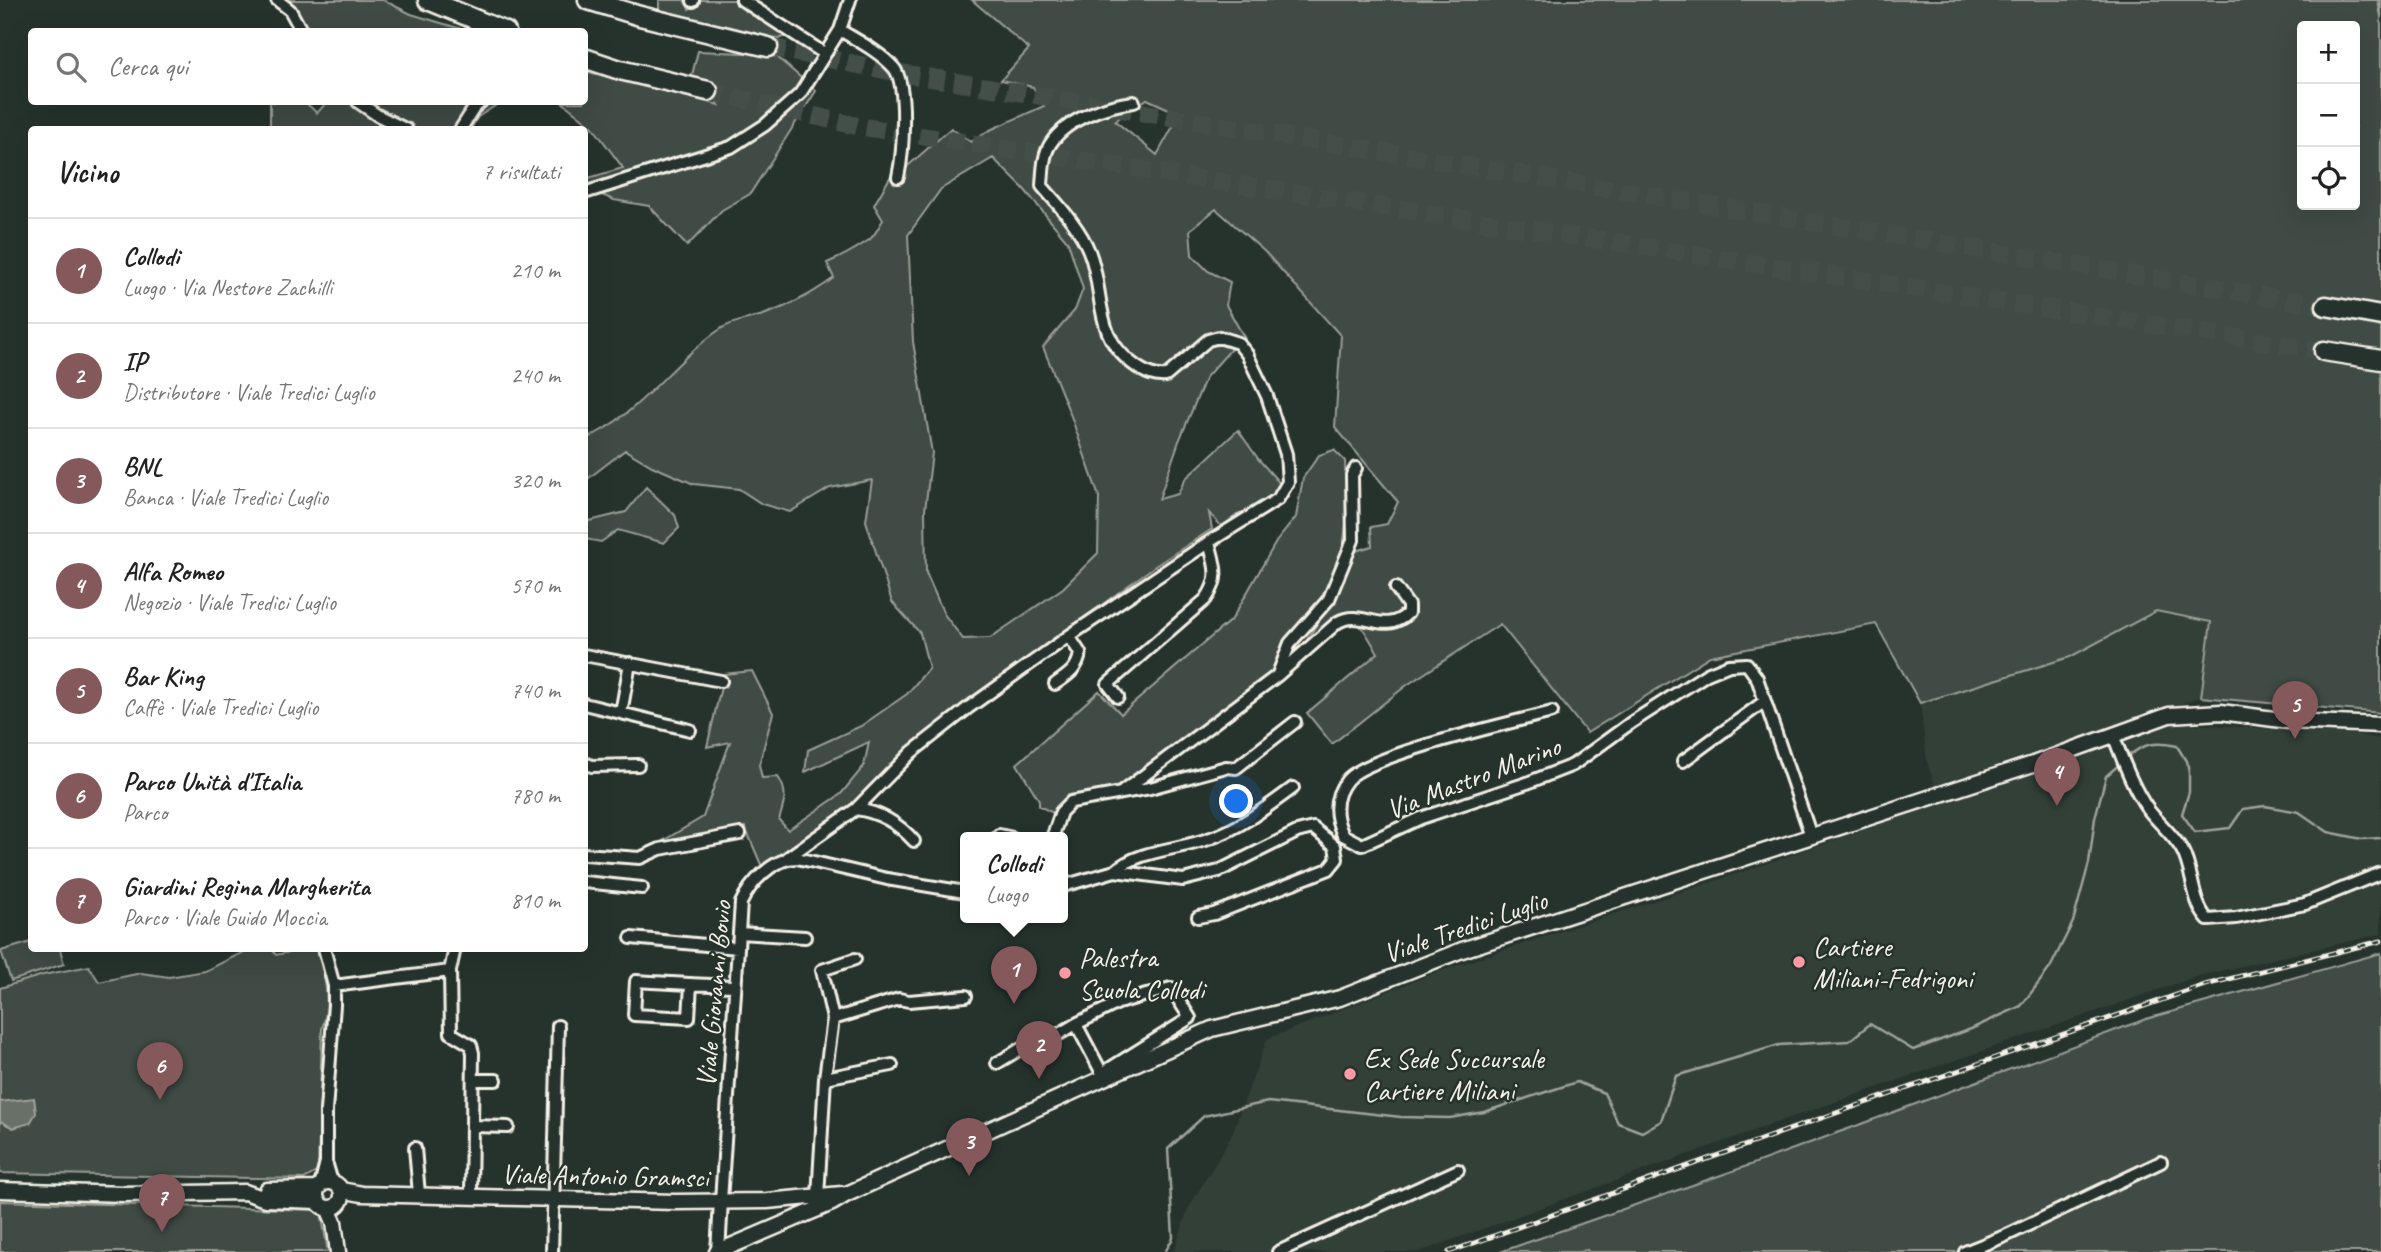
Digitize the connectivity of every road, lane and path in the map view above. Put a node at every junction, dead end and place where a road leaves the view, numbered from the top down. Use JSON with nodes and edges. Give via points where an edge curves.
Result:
{"nodes":[{"id":1,"x":277,"y":0,"type":"edge"},
{"id":2,"x":428,"y":0,"type":"edge"},
{"id":3,"x":588,"y":0,"type":"edge"},
{"id":4,"x":742,"y":0,"type":"edge"},
{"id":5,"x":850,"y":0,"type":"edge"},
{"id":6,"x":300,"y":28,"type":"edge"},
{"id":7,"x":496,"y":28,"type":"edge"},
{"id":8,"x":840,"y":30,"type":"junction"},
{"id":9,"x":768,"y":47,"type":"tunnel mouth"},
{"id":10,"x":825,"y":54,"type":"junction"},
{"id":11,"x":588,"y":59,"type":"edge"},
{"id":12,"x":708,"y":91,"type":"tunnel mouth"},
{"id":13,"x":1134,"y":102,"type":"dead end"},
{"id":14,"x":362,"y":105,"type":"edge"},
{"id":15,"x":478,"y":105,"type":"edge"},
{"id":16,"x":399,"y":126,"type":"edge"},
{"id":17,"x":463,"y":126,"type":"edge"},
{"id":18,"x":898,"y":177,"type":"dead end"},
{"id":19,"x":588,"y":192,"type":"edge"},
{"id":20,"x":2334,"y":307,"type":"tunnel mouth"},
{"id":21,"x":2381,"y":316,"type":"edge"},
{"id":22,"x":2332,"y":352,"type":"tunnel mouth"},
{"id":23,"x":2381,"y":360,"type":"edge"},
{"id":24,"x":1356,"y":468,"type":"dead end"},
{"id":25,"x":1209,"y":542,"type":"junction"},
{"id":26,"x":1396,"y":588,"type":"dead end"},
{"id":27,"x":1069,"y":636,"type":"junction"},
{"id":28,"x":588,"y":656,"type":"edge"},
{"id":29,"x":630,"y":663,"type":"junction"},
{"id":30,"x":1278,"y":675,"type":"junction"},
{"id":31,"x":721,"y":681,"type":"dead end"},
{"id":32,"x":1055,"y":684,"type":"dead end"},
{"id":33,"x":1118,"y":697,"type":"dead end"},
{"id":34,"x":1765,"y":701,"type":"junction"},
{"id":35,"x":588,"y":705,"type":"edge"},
{"id":36,"x":1552,"y":712,"type":"dead end"},
{"id":37,"x":621,"y":713,"type":"junction"},
{"id":38,"x":1295,"y":722,"type":"dead end"},
{"id":39,"x":2381,"y":724,"type":"edge"},
{"id":40,"x":690,"y":730,"type":"dead end"},
{"id":41,"x":2113,"y":735,"type":"junction"},
{"id":42,"x":1683,"y":761,"type":"dead end"},
{"id":43,"x":588,"y":764,"type":"edge"},
{"id":44,"x":638,"y":765,"type":"dead end"},
{"id":45,"x":1293,"y":788,"type":"dead end"},
{"id":46,"x":1122,"y":792,"type":"junction"},
{"id":47,"x":856,"y":809,"type":"junction"},
{"id":48,"x":1054,"y":832,"type":"edge"},
{"id":49,"x":740,"y":834,"type":"dead end"},
{"id":50,"x":1343,"y":835,"type":"junction"},
{"id":51,"x":1811,"y":836,"type":"junction"},
{"id":52,"x":914,"y":841,"type":"dead end"},
{"id":53,"x":1335,"y":846,"type":"junction"},
{"id":54,"x":588,"y":853,"type":"edge"},
{"id":55,"x":787,"y":858,"type":"junction"},
{"id":56,"x":1115,"y":871,"type":"junction"},
{"id":57,"x":2381,"y":873,"type":"edge"},
{"id":58,"x":588,"y":882,"type":"edge"},
{"id":59,"x":1068,"y":885,"type":"edge"},
{"id":60,"x":642,"y":888,"type":"dead end"},
{"id":61,"x":960,"y":891,"type":"edge"},
{"id":62,"x":1198,"y":917,"type":"dead end"},
{"id":63,"x":739,"y":933,"type":"junction"},
{"id":64,"x":805,"y":937,"type":"dead end"},
{"id":65,"x":631,"y":938,"type":"dead end"},
{"id":66,"x":738,"y":948,"type":"junction"},
{"id":67,"x":325,"y":952,"type":"edge"},
{"id":68,"x":454,"y":952,"type":"edge"},
{"id":69,"x":855,"y":959,"type":"dead end"},
{"id":70,"x":450,"y":971,"type":"junction"},
{"id":71,"x":691,"y":984,"type":"junction"},
{"id":72,"x":334,"y":986,"type":"junction"},
{"id":73,"x":735,"y":986,"type":"junction"},
{"id":74,"x":966,"y":996,"type":"dead end"},
{"id":75,"x":833,"y":1019,"type":"junction"},
{"id":76,"x":1076,"y":1024,"type":"junction"},
{"id":77,"x":558,"y":1026,"type":"dead end"},
{"id":78,"x":997,"y":1063,"type":"dead end"},
{"id":79,"x":892,"y":1065,"type":"dead end"},
{"id":80,"x":1103,"y":1075,"type":"junction"},
{"id":81,"x":825,"y":1078,"type":"junction"},
{"id":82,"x":473,"y":1080,"type":"junction"},
{"id":83,"x":496,"y":1080,"type":"dead end"},
{"id":84,"x":472,"y":1126,"type":"junction"},
{"id":85,"x":508,"y":1127,"type":"dead end"},
{"id":86,"x":415,"y":1148,"type":"dead end"},
{"id":87,"x":2161,"y":1162,"type":"dead end"},
{"id":88,"x":1458,"y":1170,"type":"dead end"},
{"id":89,"x":0,"y":1190,"type":"edge"},
{"id":90,"x":419,"y":1194,"type":"junction"},
{"id":91,"x":847,"y":1194,"type":"junction"},
{"id":92,"x":471,"y":1196,"type":"junction"},
{"id":93,"x":818,"y":1197,"type":"junction"},
{"id":94,"x":330,"y":1198,"type":"junction"},
{"id":95,"x":553,"y":1199,"type":"junction"},
{"id":96,"x":721,"y":1202,"type":"junction"},
{"id":97,"x":338,"y":1252,"type":"edge"},
{"id":98,"x":552,"y":1252,"type":"edge"},
{"id":99,"x":718,"y":1252,"type":"edge"},
{"id":100,"x":1278,"y":1252,"type":"edge"},
{"id":101,"x":1965,"y":1252,"type":"edge"}],
"edges":[{"from":1,"to":6,"type":"street","via":[[290,10]]},
{"from":2,"to":7,"type":"highway"},
{"from":3,"to":9,"type":"highway"},
{"from":4,"to":10,"type":"street"},
{"from":5,"to":8,"type":"street"},
{"from":8,"to":10,"type":"street"},
{"from":8,"to":18,"type":"street","via":[[885,60],[899,77],[902,156]]},
{"from":10,"to":19,"type":"street","via":[[800,94],[731,147]]},
{"from":11,"to":12,"type":"highway"},
{"from":13,"to":25,"type":"street","name":"Viale Giovanni Bovio","via":[[1091,112],[1057,136],[1048,149],[1042,186],[1090,252],[1102,320],[1131,363],[1146,373],[1166,376],[1208,340],[1219,337],[1233,340],[1247,354],[1279,428],[1289,482],[1278,499]]},
{"from":14,"to":16,"type":"street"},
{"from":15,"to":17,"type":"street"},
{"from":20,"to":21,"type":"highway"},
{"from":22,"to":23,"type":"highway"},
{"from":24,"to":30,"type":"street","via":[[1350,549],[1329,599],[1290,643]]},
{"from":25,"to":27,"type":"street","name":"Viale Giovanni Bovio"},
{"from":25,"to":33,"type":"street","via":[[1217,571],[1214,588],[1108,684]]},
{"from":26,"to":30,"type":"street","via":[[1408,605],[1402,619],[1391,624],[1346,617]]},
{"from":27,"to":32,"type":"street","via":[[1080,653],[1079,664]]},
{"from":27,"to":47,"type":"street","name":"Viale Giovanni Bovio","via":[[912,752]]},
{"from":28,"to":29,"type":"street"},
{"from":29,"to":31,"type":"street"},
{"from":29,"to":37,"type":"street"},
{"from":30,"to":46,"type":"street"},
{"from":34,"to":42,"type":"street"},
{"from":34,"to":50,"type":"street","name":"Via Mastro Marino","via":[[1748,664],[1729,665],[1632,722],[1573,765],[1421,817],[1362,845]]},
{"from":34,"to":51,"type":"street","name":"Via Mastro Marino"},
{"from":35,"to":37,"type":"street"},
{"from":36,"to":50,"type":"street","via":[[1377,761],[1348,778],[1336,800]]},
{"from":37,"to":40,"type":"street"},
{"from":38,"to":46,"type":"street","via":[[1236,768]]},
{"from":39,"to":41,"type":"main road","name":"Viale Tredici Luglio","via":[[2196,712],[2169,715]]},
{"from":41,"to":51,"type":"main road","name":"Viale Tredici Luglio"},
{"from":41,"to":57,"type":"street","via":[[2148,809],[2182,850],[2200,912],[2208,920],[2305,904]]},
{"from":43,"to":44,"type":"street"},
{"from":45,"to":56,"type":"street","via":[[1241,826],[1126,861]]},
{"from":46,"to":48,"type":"street","via":[[1072,802],[1061,813]]},
{"from":47,"to":52,"type":"street","via":[[884,817]]},
{"from":47,"to":55,"type":"street","name":"Viale Giovanni Bovio"},
{"from":49,"to":54,"type":"street","via":[[660,849],[640,858]]},
{"from":50,"to":53,"type":"street"},
{"from":51,"to":80,"type":"main road","name":"Viale Tredici Luglio","via":[[1462,950],[1340,998],[1212,1029]]},
{"from":53,"to":56,"type":"street","via":[[1313,828],[1219,871],[1183,880]]},
{"from":53,"to":62,"type":"street","via":[[1337,859],[1329,869]]},
{"from":55,"to":61,"type":"street"},
{"from":55,"to":63,"type":"street","name":"Viale Giovanni Bovio","via":[[747,889]]},
{"from":56,"to":59,"type":"street"},
{"from":58,"to":60,"type":"street"},
{"from":63,"to":64,"type":"street"},
{"from":63,"to":66,"type":"street","name":"Viale Giovanni Bovio"},
{"from":65,"to":66,"type":"street"},
{"from":66,"to":73,"type":"street","name":"Viale Giovanni Bovio"},
{"from":67,"to":72,"type":"street"},
{"from":68,"to":70,"type":"street"},
{"from":69,"to":75,"type":"street","via":[[822,970]]},
{"from":70,"to":72,"type":"street"},
{"from":70,"to":82,"type":"street","via":[[451,1033],[471,1045]]},
{"from":71,"to":71,"type":"street","via":[[636,981],[634,1015],[689,1018]]},
{"from":71,"to":73,"type":"street"},
{"from":72,"to":94,"type":"street","via":[[326,1111]]},
{"from":73,"to":96,"type":"street","name":"Viale Giovanni Bovio"},
{"from":74,"to":75,"type":"street","via":[[899,999]]},
{"from":75,"to":81,"type":"street"},
{"from":76,"to":78,"type":"street"},
{"from":76,"to":80,"type":"street"},
{"from":76,"to":80,"type":"street","name":"Viale Tredici Luglio","via":[[1118,1003],[1171,988],[1190,1018]]},
{"from":77,"to":95,"type":"street"},
{"from":79,"to":81,"type":"street"},
{"from":80,"to":91,"type":"main road","name":"Viale Tredici Luglio"},
{"from":81,"to":93,"type":"street"},
{"from":82,"to":83,"type":"street"},
{"from":82,"to":84,"type":"street"},
{"from":84,"to":85,"type":"street"},
{"from":84,"to":92,"type":"street"},
{"from":86,"to":90,"type":"street"},
{"from":87,"to":101,"type":"street"},
{"from":88,"to":100,"type":"street"},
{"from":89,"to":94,"type":"main road","name":"Viale Antonio Gramsci","via":[[123,1194],[259,1190]]},
{"from":90,"to":92,"type":"main road","name":"Viale Antonio Gramsci"},
{"from":90,"to":94,"type":"main road","name":"Viale Antonio Gramsci"},
{"from":91,"to":93,"type":"main road","name":"Viale Antonio Gramsci"},
{"from":91,"to":99,"type":"main road","name":"Viale Tredici Luglio"},
{"from":92,"to":95,"type":"main road","name":"Viale Antonio Gramsci"},
{"from":93,"to":96,"type":"main road","name":"Viale Antonio Gramsci"},
{"from":94,"to":97,"type":"main road"},
{"from":95,"to":96,"type":"main road","name":"Viale Antonio Gramsci"},
{"from":95,"to":98,"type":"street"},
{"from":96,"to":99,"type":"street","name":"Viale Giovanni Bovio"}]}
